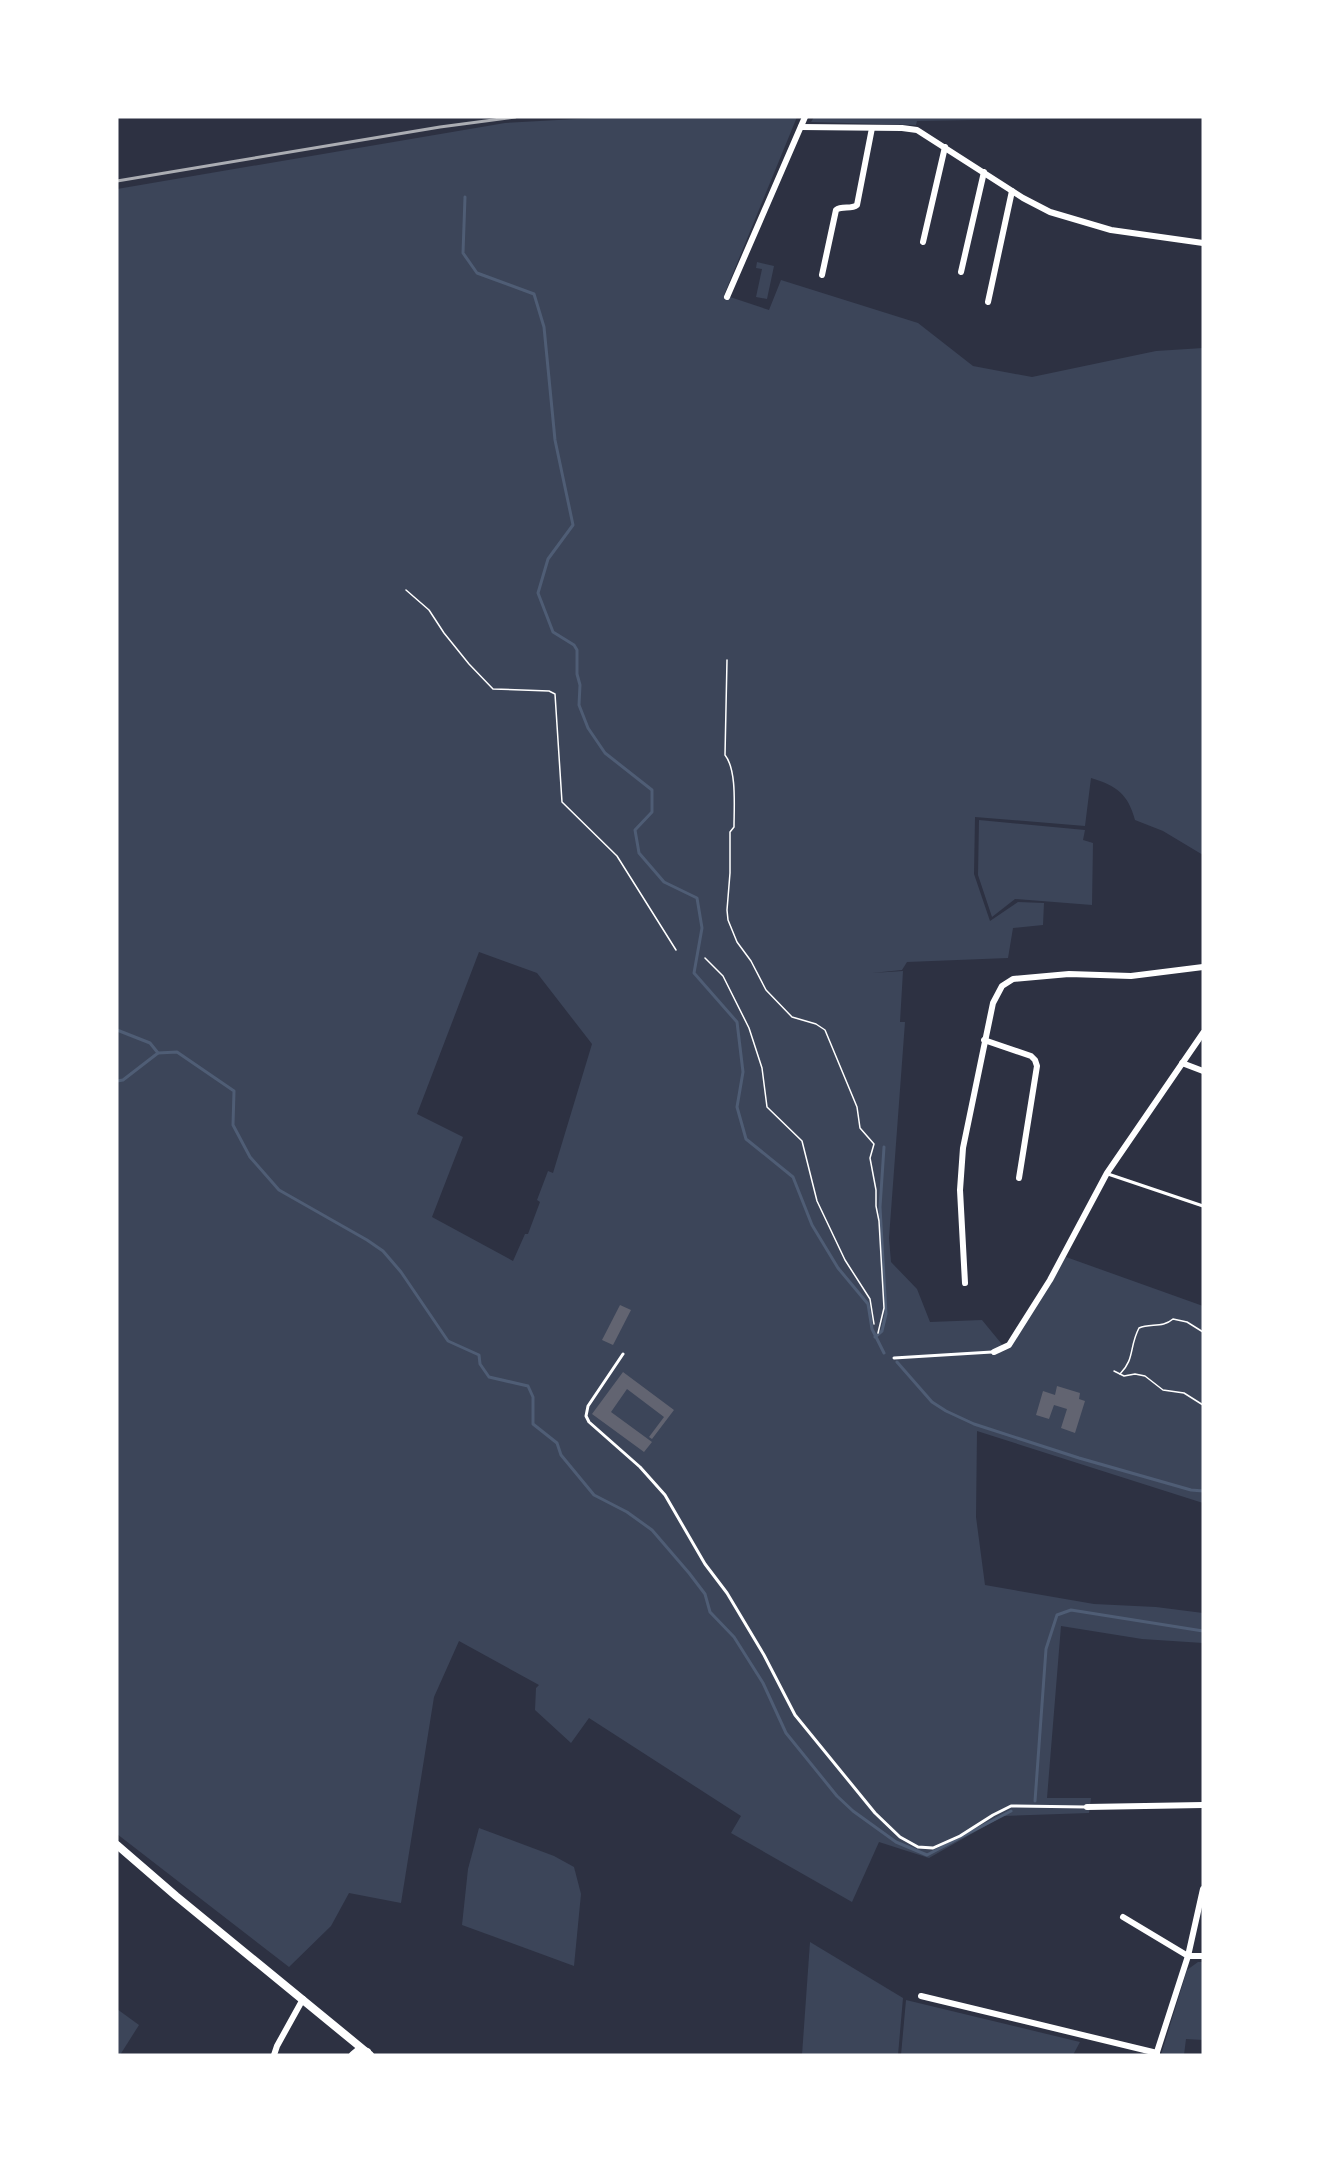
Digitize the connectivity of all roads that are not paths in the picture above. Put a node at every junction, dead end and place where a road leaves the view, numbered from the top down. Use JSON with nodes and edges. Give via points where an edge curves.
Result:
{"nodes":[{"id":1,"x":803,"y":122,"type":"edge"},
{"id":2,"x":872,"y":128,"type":"junction"},
{"id":3,"x":945,"y":147,"type":"junction"},
{"id":4,"x":984,"y":172,"type":"junction"},
{"id":5,"x":1012,"y":190,"type":"junction"},
{"id":6,"x":923,"y":242,"type":"dead end"},
{"id":7,"x":1203,"y":243,"type":"edge"},
{"id":8,"x":961,"y":272,"type":"dead end"},
{"id":9,"x":822,"y":275,"type":"dead end"},
{"id":10,"x":727,"y":297,"type":"dead end"},
{"id":11,"x":988,"y":302,"type":"dead end"},
{"id":12,"x":1203,"y":967,"type":"edge"},
{"id":13,"x":1203,"y":1033,"type":"edge"},
{"id":14,"x":984,"y":1040,"type":"junction"},
{"id":15,"x":1182,"y":1064,"type":"junction"},
{"id":16,"x":1203,"y":1071,"type":"edge"},
{"id":17,"x":1107,"y":1173,"type":"junction"},
{"id":18,"x":1019,"y":1178,"type":"dead end"},
{"id":19,"x":1203,"y":1206,"type":"edge"},
{"id":20,"x":965,"y":1283,"type":"dead end"},
{"id":21,"x":994,"y":1352,"type":"joint"},
{"id":22,"x":623,"y":1354,"type":"dead end"},
{"id":23,"x":894,"y":1358,"type":"dead end"},
{"id":24,"x":1203,"y":1805,"type":"edge"},
{"id":25,"x":1087,"y":1807,"type":"joint"},
{"id":26,"x":117,"y":1845,"type":"edge"},
{"id":27,"x":1203,"y":1889,"type":"edge"},
{"id":28,"x":1123,"y":1917,"type":"dead end"},
{"id":29,"x":1188,"y":1956,"type":"junction"},
{"id":30,"x":1203,"y":1956,"type":"edge"},
{"id":31,"x":921,"y":1996,"type":"dead end"},
{"id":32,"x":303,"y":1999,"type":"junction"},
{"id":33,"x":369,"y":2054,"type":"edge"},
{"id":34,"x":1156,"y":2054,"type":"edge"},
{"id":35,"x":274,"y":2055,"type":"edge"},
{"id":36,"x":353,"y":2055,"type":"edge"}],
"edges":[{"from":1,"to":2,"type":"street"},
{"from":1,"to":10,"type":"street"},
{"from":2,"to":3,"type":"street","via":[[914,130]]},
{"from":2,"to":9,"type":"street","via":[[857,205],[836,210]]},
{"from":3,"to":4,"type":"street"},
{"from":3,"to":6,"type":"street"},
{"from":4,"to":5,"type":"street"},
{"from":4,"to":8,"type":"street"},
{"from":5,"to":7,"type":"street","via":[[1050,212],[1100,227]]},
{"from":5,"to":11,"type":"street"},
{"from":12,"to":14,"type":"street","via":[[1131,976],[1069,974],[1013,979],[1002,986],[993,1003]]},
{"from":13,"to":15,"type":"street"},
{"from":14,"to":18,"type":"street","via":[[1031,1056],[1037,1066]]},
{"from":14,"to":20,"type":"street","via":[[962,1158]]},
{"from":15,"to":16,"type":"street"},
{"from":15,"to":17,"type":"street"},
{"from":17,"to":19,"type":"lane"},
{"from":17,"to":21,"type":"street","via":[[1050,1280],[1009,1345]]},
{"from":21,"to":23,"type":"lane"},
{"from":22,"to":25,"type":"lane","via":[[588,1406],[589,1422],[665,1494],[764,1654],[795,1715],[875,1813],[900,1837],[918,1847],[933,1848],[1011,1806]]},
{"from":24,"to":25,"type":"street"},
{"from":26,"to":32,"type":"street"},
{"from":27,"to":29,"type":"street"},
{"from":28,"to":29,"type":"street"},
{"from":29,"to":30,"type":"street"},
{"from":29,"to":34,"type":"street"},
{"from":31,"to":34,"type":"street"},
{"from":32,"to":33,"type":"street"},
{"from":32,"to":35,"type":"street"},
{"from":33,"to":36,"type":"street","via":[[359,2050]]}]}
